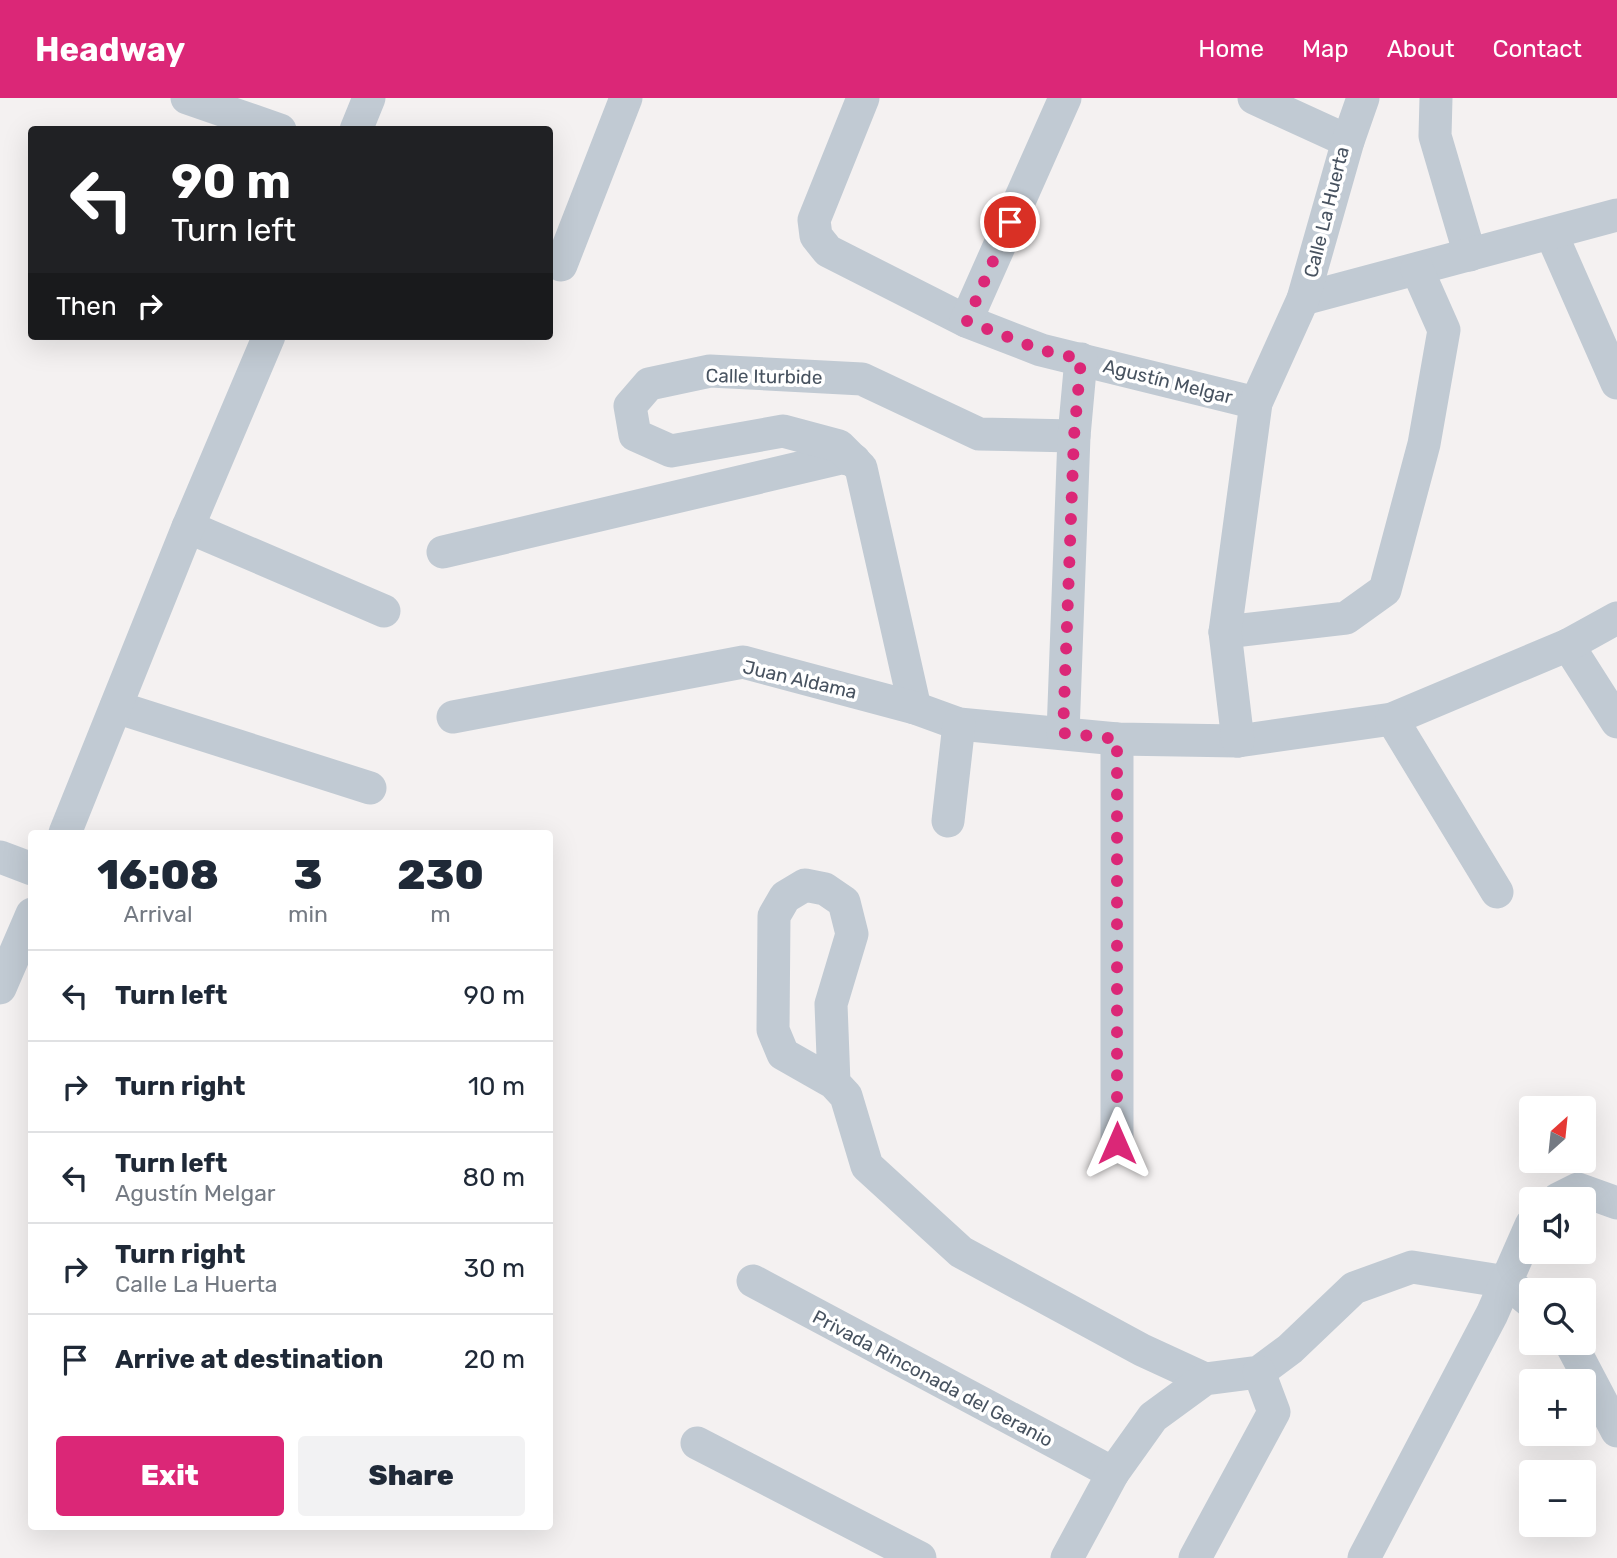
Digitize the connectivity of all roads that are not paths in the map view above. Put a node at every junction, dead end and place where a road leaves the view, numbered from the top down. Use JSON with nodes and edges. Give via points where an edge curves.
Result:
{"nodes":[{"id":1,"x":187,"y":98,"type":"edge"},
{"id":2,"x":369,"y":98,"type":"edge"},
{"id":3,"x":626,"y":98,"type":"edge"},
{"id":4,"x":863,"y":98,"type":"edge"},
{"id":5,"x":1065,"y":98,"type":"edge"},
{"id":6,"x":1254,"y":98,"type":"edge"},
{"id":7,"x":1363,"y":98,"type":"edge"},
{"id":8,"x":1436,"y":98,"type":"edge"},
{"id":9,"x":268,"y":126,"type":"edge"},
{"id":10,"x":358,"y":126,"type":"edge"},
{"id":11,"x":1348,"y":141,"type":"junction"},
{"id":12,"x":1617,"y":215,"type":"edge"},
{"id":13,"x":1551,"y":233,"type":"junction"},
{"id":14,"x":1470,"y":255,"type":"junction"},
{"id":15,"x":561,"y":265,"type":"dead end"},
{"id":16,"x":1417,"y":269,"type":"junction"},
{"id":17,"x":1303,"y":299,"type":"junction"},
{"id":18,"x":967,"y":321,"type":"junction"},
{"id":19,"x":267,"y":340,"type":"edge"},
{"id":20,"x":1081,"y":359,"type":"junction"},
{"id":21,"x":1617,"y":383,"type":"edge"},
{"id":22,"x":1256,"y":403,"type":"junction"},
{"id":23,"x":1074,"y":436,"type":"junction"},
{"id":24,"x":853,"y":460,"type":"junction"},
{"id":25,"x":188,"y":527,"type":"junction"},
{"id":26,"x":443,"y":552,"type":"dead end"},
{"id":27,"x":384,"y":611,"type":"dead end"},
{"id":28,"x":1617,"y":618,"type":"edge"},
{"id":29,"x":1225,"y":632,"type":"junction"},
{"id":30,"x":1568,"y":645,"type":"junction"},
{"id":31,"x":116,"y":706,"type":"junction"},
{"id":32,"x":915,"y":708,"type":"junction"},
{"id":33,"x":453,"y":717,"type":"dead end"},
{"id":34,"x":1392,"y":719,"type":"junction"},
{"id":35,"x":1617,"y":722,"type":"edge"},
{"id":36,"x":959,"y":724,"type":"junction"},
{"id":37,"x":1063,"y":733,"type":"junction"},
{"id":38,"x":1117,"y":739,"type":"junction"},
{"id":39,"x":1238,"y":741,"type":"junction"},
{"id":40,"x":370,"y":788,"type":"dead end"},
{"id":41,"x":948,"y":821,"type":"dead end"},
{"id":42,"x":66,"y":830,"type":"edge"},
{"id":43,"x":0,"y":857,"type":"edge"},
{"id":44,"x":28,"y":868,"type":"edge"},
{"id":45,"x":1497,"y":892,"type":"dead end"},
{"id":46,"x":28,"y":923,"type":"edge"},
{"id":47,"x":0,"y":988,"type":"edge"},
{"id":48,"x":834,"y":1083,"type":"junction"},
{"id":49,"x":1117,"y":1143,"type":"dead end"},
{"id":50,"x":1596,"y":1195,"type":"edge"},
{"id":51,"x":1617,"y":1203,"type":"edge"},
{"id":52,"x":753,"y":1281,"type":"dead end"},
{"id":53,"x":1519,"y":1292,"type":"edge"},
{"id":54,"x":1577,"y":1355,"type":"edge"},
{"id":55,"x":1259,"y":1372,"type":"junction"},
{"id":56,"x":1205,"y":1380,"type":"junction"},
{"id":57,"x":1617,"y":1431,"type":"edge"},
{"id":58,"x":698,"y":1443,"type":"dead end"},
{"id":59,"x":1113,"y":1473,"type":"junction"},
{"id":60,"x":920,"y":1558,"type":"edge"},
{"id":61,"x":1067,"y":1558,"type":"edge"},
{"id":62,"x":1195,"y":1558,"type":"edge"},
{"id":63,"x":1364,"y":1558,"type":"edge"}],
"edges":[{"from":1,"to":9,"type":"street"},
{"from":2,"to":10,"type":"street"},
{"from":3,"to":15,"type":"street"},
{"from":4,"to":18,"type":"street","name":"Agustín Melgar","via":[[814,220],[816,236],[828,251]]},
{"from":5,"to":18,"type":"street"},
{"from":6,"to":11,"type":"street","name":"Calle La Huerta"},
{"from":7,"to":11,"type":"street"},
{"from":8,"to":14,"type":"street","via":[[1435,136]]},
{"from":11,"to":17,"type":"street","name":"Calle La Huerta"},
{"from":12,"to":13,"type":"street"},
{"from":13,"to":14,"type":"street"},
{"from":13,"to":21,"type":"street"},
{"from":14,"to":16,"type":"street"},
{"from":16,"to":17,"type":"street"},
{"from":16,"to":29,"type":"street","via":[[1444,330],[1424,444],[1385,590],[1346,618]]},
{"from":17,"to":22,"type":"street","name":"Agustín Melgar"},
{"from":18,"to":20,"type":"street","name":"Agustín Melgar","via":[[1041,350]]},
{"from":19,"to":25,"type":"street"},
{"from":20,"to":22,"type":"street","name":"Agustín Melgar"},
{"from":20,"to":23,"type":"street"},
{"from":22,"to":29,"type":"street","name":"Agustín Melgar"},
{"from":23,"to":24,"type":"street","name":"Calle Iturbide","via":[[979,434],[862,379],[710,372],[649,384],[630,406],[635,435],[671,451],[783,430],[839,446]]},
{"from":23,"to":37,"type":"street"},
{"from":24,"to":26,"type":"street","via":[[841,458]]},
{"from":24,"to":32,"type":"street","via":[[861,467]]},
{"from":25,"to":27,"type":"street"},
{"from":25,"to":31,"type":"street"},
{"from":28,"to":30,"type":"street","name":"Juan Aldama"},
{"from":29,"to":39,"type":"street","name":"Agustín Melgar"},
{"from":30,"to":34,"type":"street","name":"Juan Aldama"},
{"from":30,"to":35,"type":"street"},
{"from":31,"to":40,"type":"street"},
{"from":31,"to":42,"type":"street"},
{"from":32,"to":33,"type":"street","name":"Juan Aldama","via":[[743,662]]},
{"from":32,"to":36,"type":"street","name":"Juan Aldama"},
{"from":34,"to":39,"type":"street","name":"Juan Aldama"},
{"from":34,"to":45,"type":"street"},
{"from":36,"to":37,"type":"street","name":"Juan Aldama"},
{"from":36,"to":41,"type":"street"},
{"from":37,"to":38,"type":"street","name":"Juan Aldama"},
{"from":38,"to":39,"type":"street","name":"Juan Aldama"},
{"from":38,"to":49,"type":"street"},
{"from":43,"to":44,"type":"street"},
{"from":46,"to":47,"type":"street"},
{"from":48,"to":48,"type":"street","via":[[831,1004],[852,933],[844,902],[825,889],[805,885],[785,897],[774,916],[773,1030],[783,1054]]},
{"from":48,"to":56,"type":"street","via":[[846,1096],[867,1166],[961,1252]]},
{"from":50,"to":51,"type":"street"},
{"from":52,"to":59,"type":"street","name":"Privada Rinconada del Geranio"},
{"from":53,"to":55,"type":"street","via":[[1412,1267],[1354,1288]]},
{"from":53,"to":63,"type":"street"},
{"from":54,"to":57,"type":"street"},
{"from":55,"to":56,"type":"street"},
{"from":55,"to":62,"type":"street","via":[[1274,1412]]},
{"from":56,"to":59,"type":"street","via":[[1153,1416]]},
{"from":58,"to":60,"type":"street"},
{"from":59,"to":61,"type":"street"}]}
